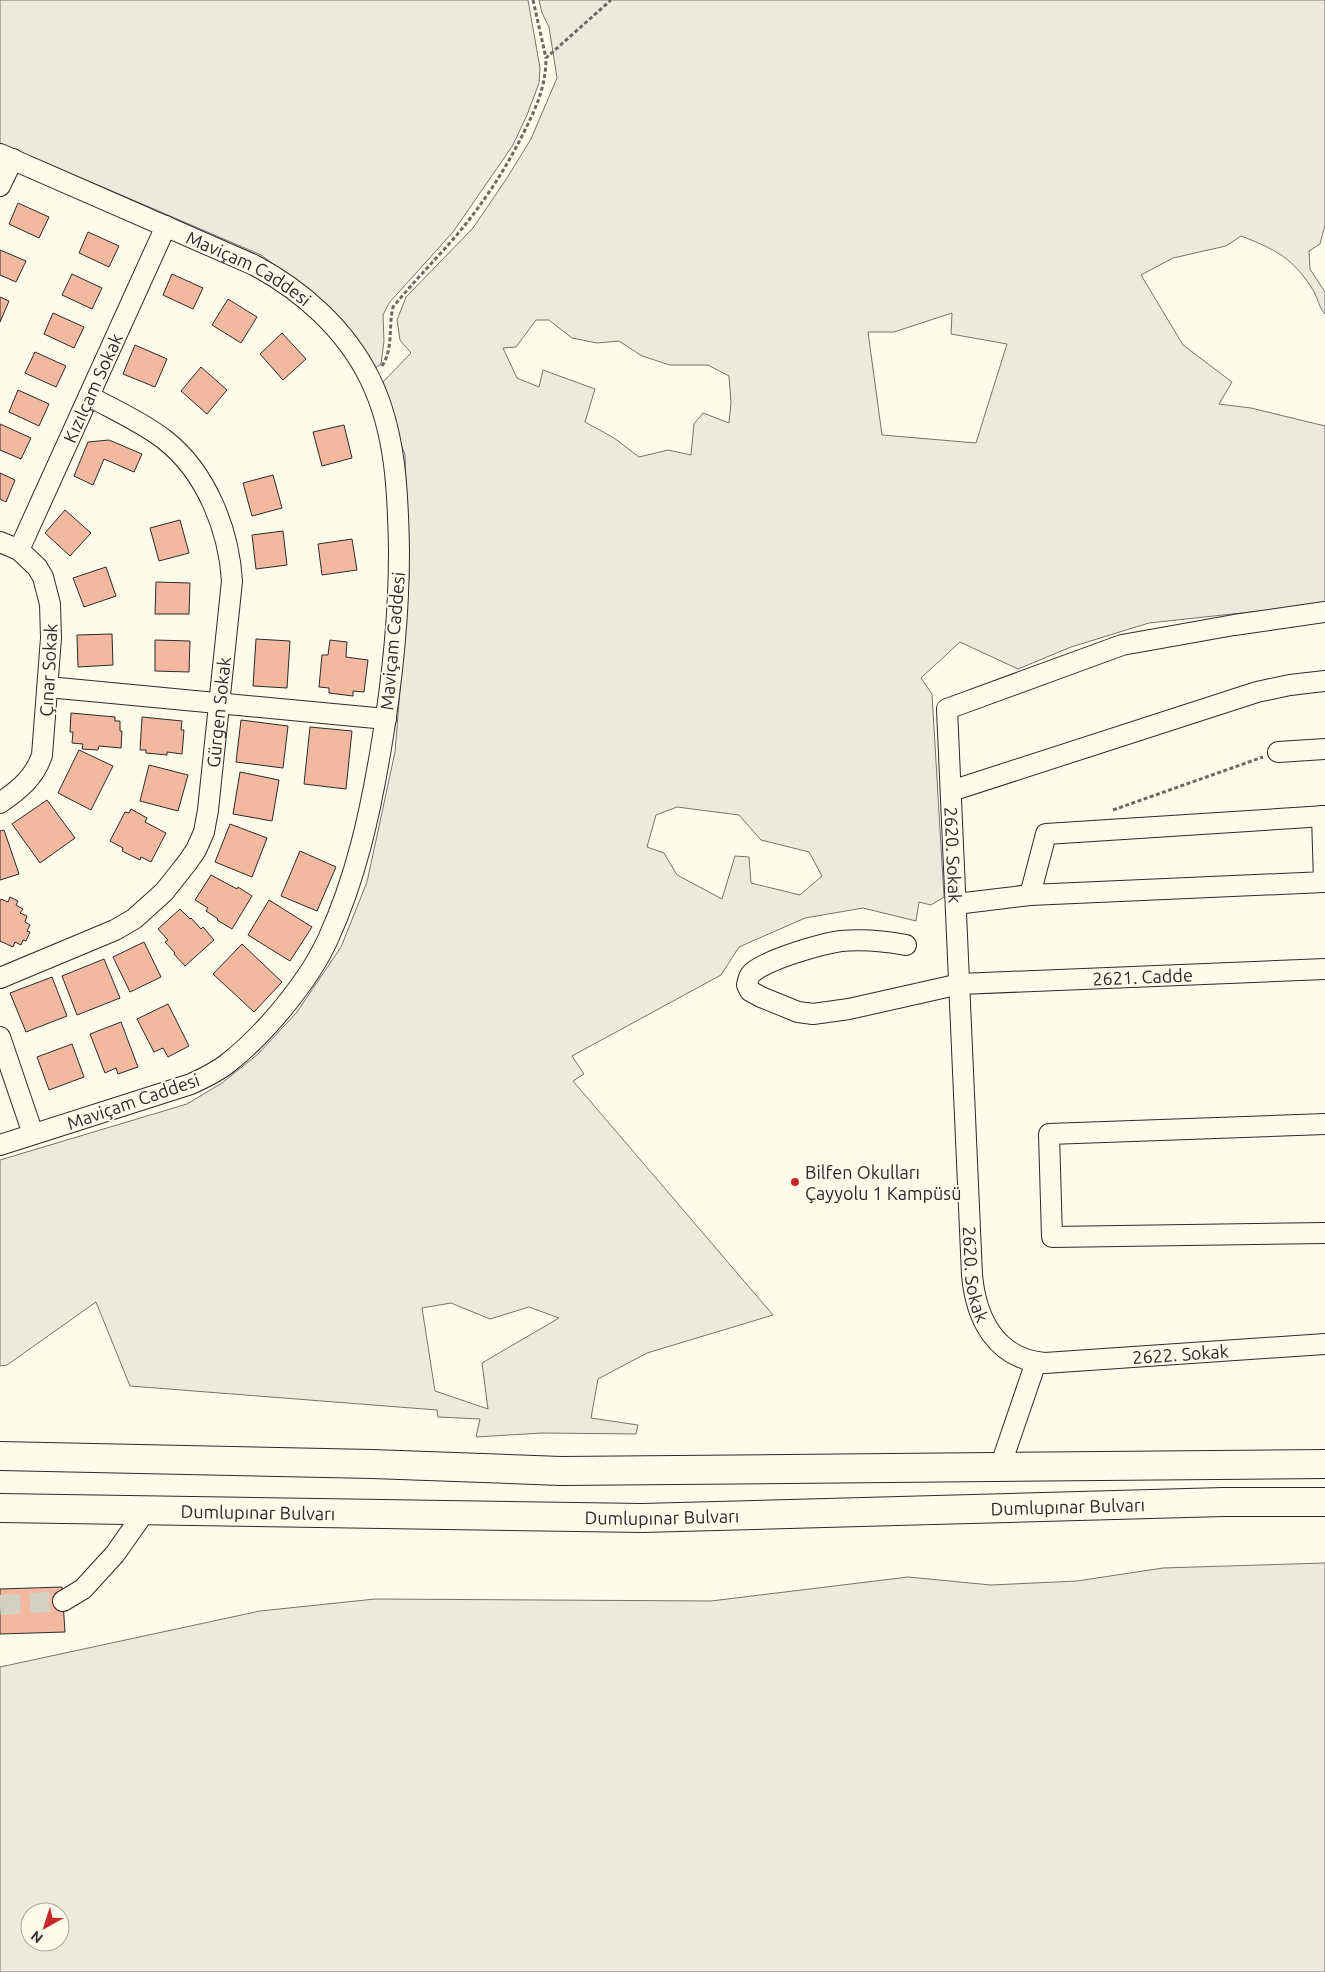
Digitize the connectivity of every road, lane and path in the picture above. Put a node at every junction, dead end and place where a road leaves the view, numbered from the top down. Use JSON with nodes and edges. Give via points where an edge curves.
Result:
{"nodes":[{"id":1,"x":533,"y":0,"type":"edge"},
{"id":2,"x":611,"y":0,"type":"edge"},
{"id":3,"x":546,"y":58,"type":"junction"},
{"id":4,"x":6,"y":156,"type":"edge"},
{"id":5,"x":0,"y":186,"type":"edge"},
{"id":6,"x":166,"y":226,"type":"junction"},
{"id":7,"x":371,"y":380,"type":"junction"},
{"id":8,"x":89,"y":396,"type":"junction"},
{"id":9,"x":0,"y":542,"type":"edge"},
{"id":10,"x":19,"y":550,"type":"junction"},
{"id":11,"x":1325,"y":612,"type":"edge"},
{"id":12,"x":1325,"y":682,"type":"edge"},
{"id":13,"x":48,"y":687,"type":"junction"},
{"id":14,"x":219,"y":704,"type":"junction"},
{"id":15,"x":386,"y":719,"type":"junction"},
{"id":16,"x":1325,"y":750,"type":"edge"},
{"id":17,"x":1278,"y":752,"type":"joint"},
{"id":18,"x":950,"y":791,"type":"junction"},
{"id":19,"x":0,"y":803,"type":"edge"},
{"id":20,"x":1111,"y":811,"type":"dead end"},
{"id":21,"x":1324,"y":816,"type":"edge"},
{"id":22,"x":1324,"y":882,"type":"edge"},
{"id":23,"x":1030,"y":895,"type":"junction"},
{"id":24,"x":956,"y":904,"type":"junction"},
{"id":25,"x":906,"y":944,"type":"dead end"},
{"id":26,"x":1325,"y":969,"type":"edge"},
{"id":27,"x":0,"y":978,"type":"edge"},
{"id":28,"x":960,"y":984,"type":"junction"},
{"id":29,"x":0,"y":1037,"type":"edge"},
{"id":30,"x":1325,"y":1124,"type":"edge"},
{"id":31,"x":34,"y":1134,"type":"junction"},
{"id":32,"x":0,"y":1145,"type":"edge"},
{"id":33,"x":1325,"y":1233,"type":"edge"},
{"id":34,"x":1325,"y":1344,"type":"edge"},
{"id":35,"x":1036,"y":1362,"type":"junction"},
{"id":36,"x":0,"y":1450,"type":"edge"},
{"id":37,"x":0,"y":1456,"type":"edge"},
{"id":38,"x":56,"y":1456,"type":"junction"},
{"id":39,"x":1325,"y":1464,"type":"edge"},
{"id":40,"x":1000,"y":1467,"type":"junction"},
{"id":41,"x":1325,"y":1502,"type":"edge"},
{"id":42,"x":0,"y":1508,"type":"edge"},
{"id":43,"x":146,"y":1510,"type":"junction"},
{"id":44,"x":63,"y":1602,"type":"tunnel mouth"}],
"edges":[{"from":1,"to":3,"type":"path"},
{"from":2,"to":3,"type":"path"},
{"from":3,"to":7,"type":"path","via":[[540,98],[516,148],[485,198],[393,307],[390,351]]},
{"from":4,"to":5,"type":"street"},
{"from":4,"to":6,"type":"street","name":"Maviçam Caddesi"},
{"from":6,"to":7,"type":"street","name":"Maviçam Caddesi","via":[[254,265],[288,286],[339,331]]},
{"from":6,"to":8,"type":"street","name":"Kızılçam Sokak"},
{"from":7,"to":15,"type":"street","name":"Maviçam Caddesi","via":[[388,429],[398,521],[398,607]]},
{"from":8,"to":10,"type":"street","name":"Kızılçam Sokak"},
{"from":8,"to":14,"type":"street","name":"Gürgen Sokak","via":[[155,433],[174,448],[201,483],[220,520],[229,550],[232,581]]},
{"from":9,"to":10,"type":"street","name":"Çınar Sokak"},
{"from":10,"to":13,"type":"street","name":"Çınar Sokak","via":[[37,567],[48,590],[51,616]]},
{"from":11,"to":18,"type":"street","name":"2620. Sokak","via":[[1122,645],[947,709]]},
{"from":12,"to":18,"type":"street","via":[[1257,692]]},
{"from":13,"to":14,"type":"street"},
{"from":13,"to":19,"type":"street","name":"Çınar Sokak","via":[[44,744],[39,764],[26,783]]},
{"from":14,"to":15,"type":"street"},
{"from":14,"to":27,"type":"street","name":"Gürgen Sokak","via":[[205,824],[187,864],[150,906],[134,919]]},
{"from":15,"to":31,"type":"street","name":"Maviçam Caddesi","via":[[356,866],[327,940],[288,1002],[228,1063],[210,1075]]},
{"from":16,"to":17,"type":"street"},
{"from":17,"to":20,"type":"path"},
{"from":18,"to":24,"type":"street","name":"2620. Sokak"},
{"from":21,"to":22,"type":"street"},
{"from":21,"to":23,"type":"street","via":[[1046,834]]},
{"from":22,"to":23,"type":"street"},
{"from":23,"to":24,"type":"street"},
{"from":24,"to":28,"type":"street","name":"2620. Sokak"},
{"from":25,"to":28,"type":"street","name":"2621. Cadde","via":[[873,940],[822,945],[756,970],[749,976],[747,985],[750,991],[761,997],[798,1012],[813,1014]]},
{"from":26,"to":28,"type":"street","name":"2621. Cadde"},
{"from":28,"to":35,"type":"street","name":"2620. Sokak","via":[[973,1284],[983,1318],[1001,1346],[1016,1356]]},
{"from":29,"to":31,"type":"street"},
{"from":30,"to":33,"type":"street","via":[[1049,1134],[1052,1237]]},
{"from":31,"to":32,"type":"street","name":"Maviçam Caddesi"},
{"from":34,"to":35,"type":"street","name":"2622. Sokak"},
{"from":35,"to":40,"type":"street"},
{"from":36,"to":38,"type":"highway"},
{"from":37,"to":38,"type":"highway"},
{"from":38,"to":40,"type":"highway","via":[[561,1471]]},
{"from":39,"to":40,"type":"highway"},
{"from":41,"to":43,"type":"highway","name":"Dumlupınar Bulvarı","via":[[642,1518]]},
{"from":42,"to":43,"type":"highway","name":"Dumlupınar Bulvarı"},
{"from":43,"to":44,"type":"street","via":[[115,1554],[83,1588]]}]}
